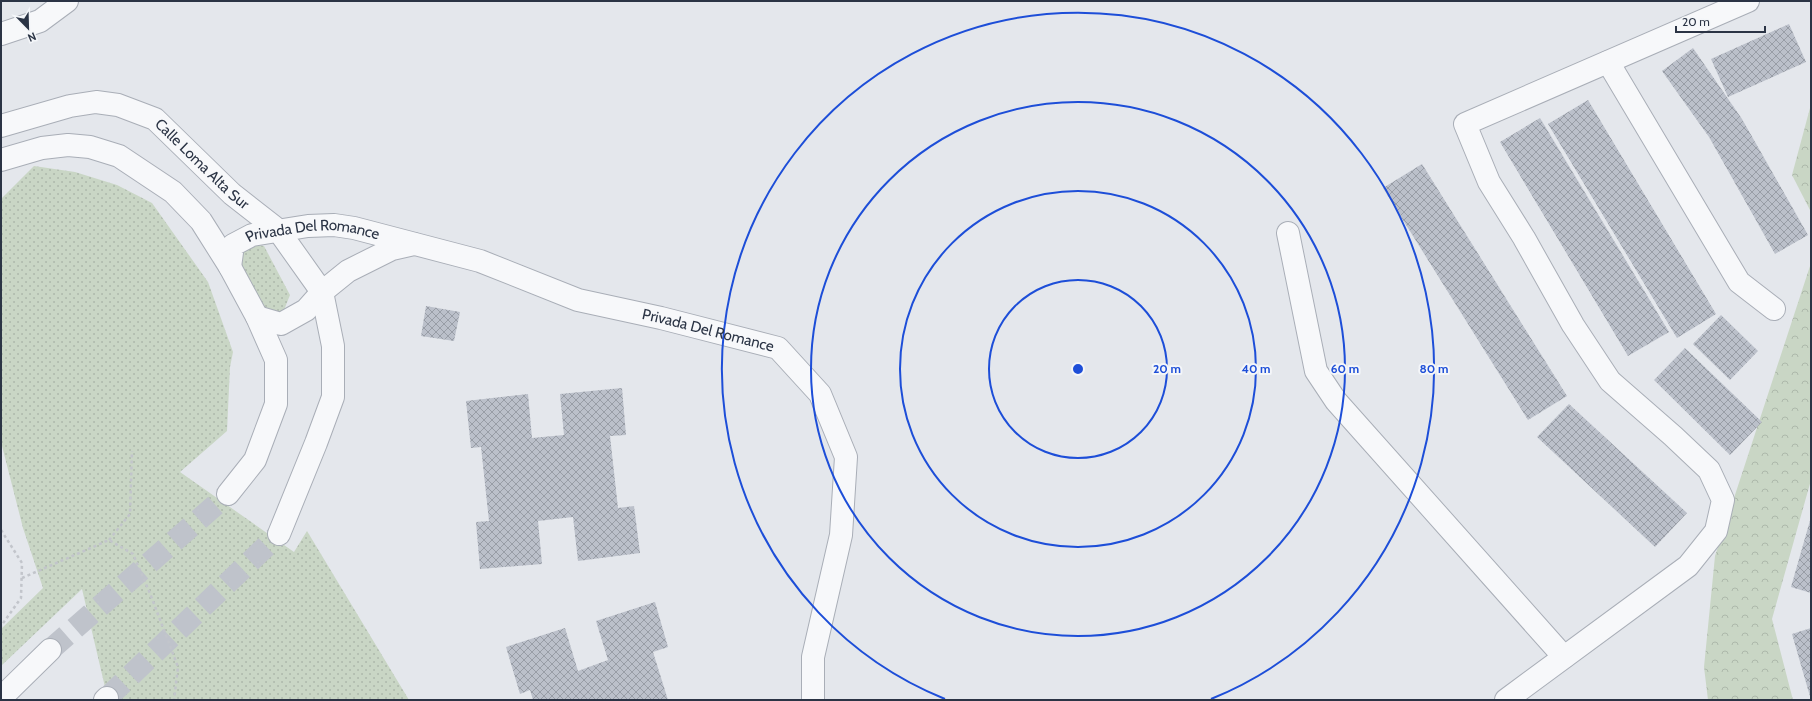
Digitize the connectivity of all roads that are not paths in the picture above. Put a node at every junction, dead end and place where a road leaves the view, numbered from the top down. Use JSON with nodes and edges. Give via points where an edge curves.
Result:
{"nodes":[{"id":1,"x":67,"y":1,"type":"edge"},
{"id":2,"x":1748,"y":1,"type":"edge"},
{"id":3,"x":1,"y":34,"type":"edge"},
{"id":4,"x":1608,"y":62,"type":"junction"},
{"id":5,"x":1,"y":126,"type":"edge"},
{"id":6,"x":1,"y":160,"type":"edge"},
{"id":7,"x":278,"y":230,"type":"junction"},
{"id":8,"x":1288,"y":233,"type":"dead end"},
{"id":9,"x":416,"y":244,"type":"junction"},
{"id":10,"x":230,"y":267,"type":"junction"},
{"id":11,"x":322,"y":292,"type":"junction"},
{"id":12,"x":1774,"y":309,"type":"dead end"},
{"id":13,"x":257,"y":316,"type":"junction"},
{"id":14,"x":228,"y":494,"type":"tunnel mouth"},
{"id":15,"x":279,"y":534,"type":"tunnel mouth"},
{"id":16,"x":50,"y":650,"type":"tunnel mouth"},
{"id":17,"x":1564,"y":657,"type":"junction"},
{"id":18,"x":1,"y":698,"type":"edge"},
{"id":19,"x":813,"y":700,"type":"edge"},
{"id":20,"x":1506,"y":700,"type":"edge"}],
"edges":[{"from":1,"to":3,"type":"street","via":[[40,21]]},
{"from":2,"to":4,"type":"street"},
{"from":4,"to":12,"type":"street","via":[[1739,282]]},
{"from":4,"to":17,"type":"street","via":[[1465,124],[1489,182],[1573,325],[1610,381],[1709,470],[1723,500],[1716,531],[1688,566]]},
{"from":5,"to":7,"type":"street","name":"Calle Loma Alta Sur","via":[[70,106],[96,102],[118,104],[155,119],[232,194]]},
{"from":6,"to":10,"type":"street","via":[[42,148],[68,144],[90,147],[119,156],[173,192],[201,221]]},
{"from":7,"to":9,"type":"street","name":"Privada Del Romance","via":[[334,225]]},
{"from":7,"to":10,"type":"street","name":"Privada Del Romance","via":[[252,235],[233,245]]},
{"from":7,"to":11,"type":"street","name":"Calle Loma Alta Sur"},
{"from":8,"to":17,"type":"street","via":[[1316,370],[1320,377],[1336,401]]},
{"from":9,"to":11,"type":"street","name":"Privada Del Romance","via":[[392,249],[348,270]]},
{"from":9,"to":19,"type":"street","name":"Privada Del Romance","via":[[480,261],[578,300],[778,348],[820,394],[846,457],[841,535],[813,657]]},
{"from":10,"to":13,"type":"street"},
{"from":11,"to":13,"type":"street","name":"Privada Del Romance","via":[[306,310],[281,324]]},
{"from":11,"to":15,"type":"street","via":[[333,346],[332,397]]},
{"from":13,"to":14,"type":"street","via":[[276,360],[276,404],[255,460]]},
{"from":16,"to":18,"type":"street"},
{"from":17,"to":20,"type":"street"}]}
